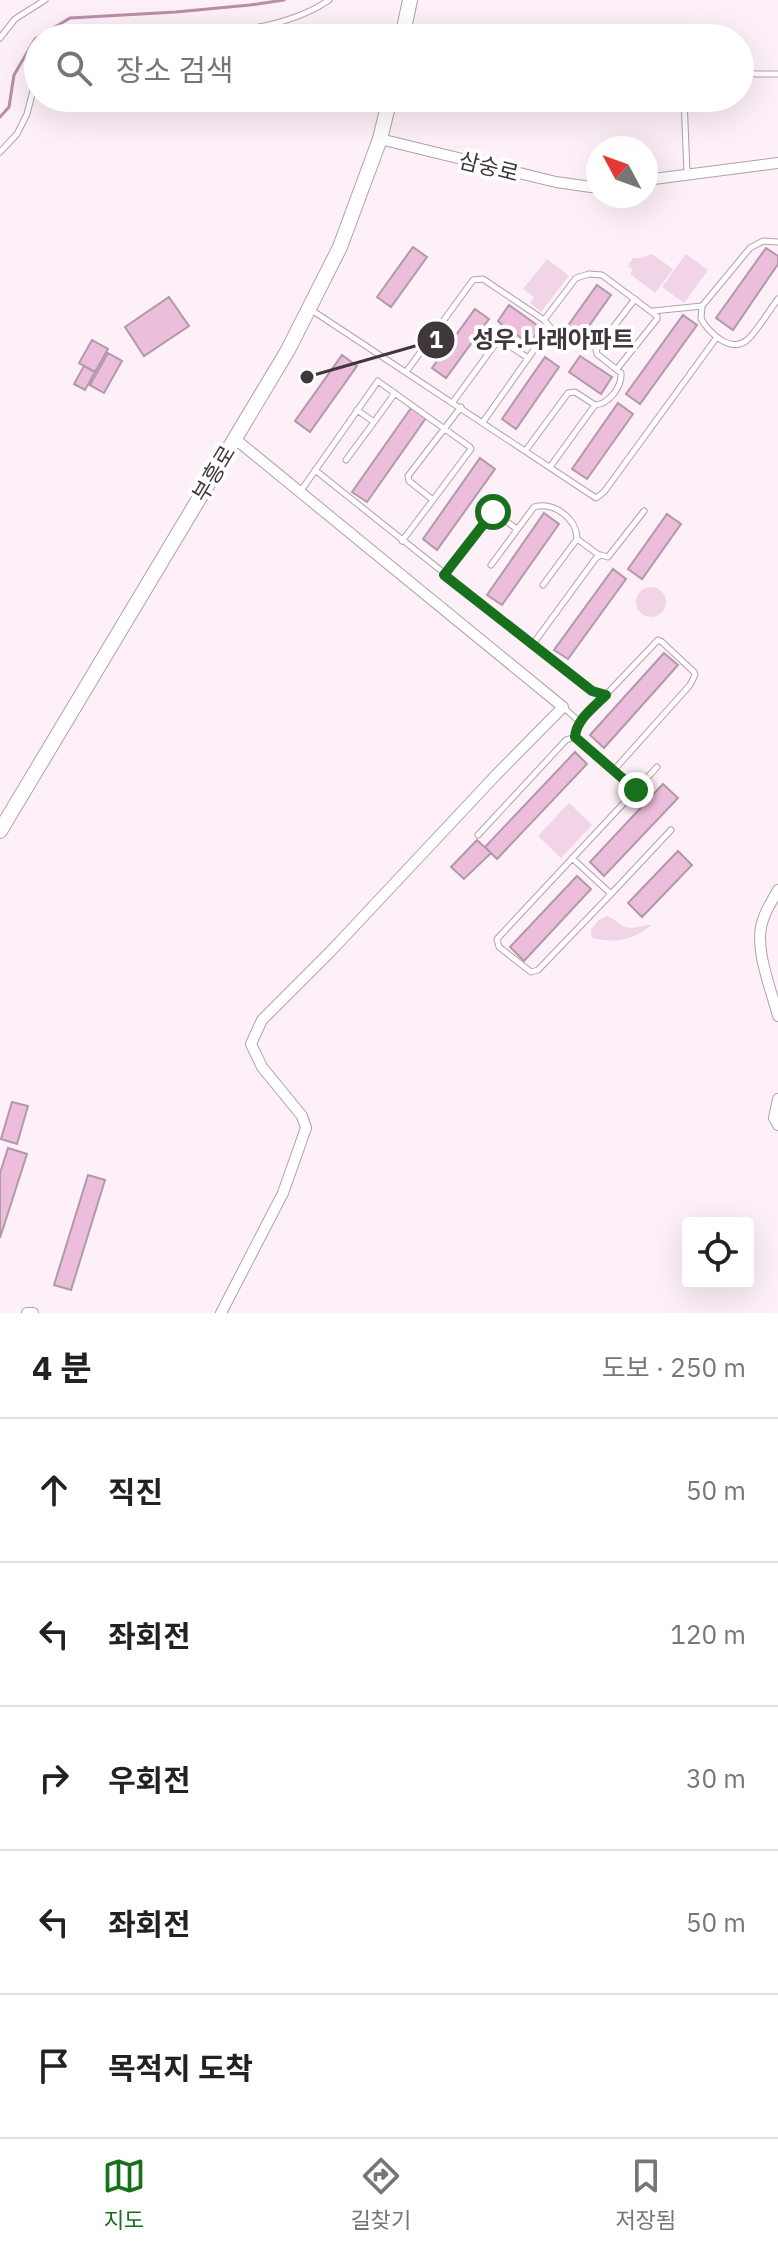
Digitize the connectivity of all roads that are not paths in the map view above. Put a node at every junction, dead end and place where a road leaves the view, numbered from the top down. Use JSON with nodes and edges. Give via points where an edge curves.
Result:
{"nodes":[{"id":1,"x":45,"y":0,"type":"edge"},
{"id":2,"x":329,"y":0,"type":"edge"},
{"id":3,"x":410,"y":0,"type":"edge"},
{"id":4,"x":269,"y":24,"type":"edge"},
{"id":5,"x":405,"y":24,"type":"edge"},
{"id":6,"x":0,"y":38,"type":"edge"},
{"id":7,"x":754,"y":74,"type":"edge"},
{"id":8,"x":778,"y":74,"type":"edge"},
{"id":9,"x":28,"y":112,"type":"edge"},
{"id":10,"x":387,"y":112,"type":"edge"},
{"id":11,"x":685,"y":112,"type":"edge"},
{"id":12,"x":380,"y":139,"type":"junction"},
{"id":13,"x":0,"y":152,"type":"edge"},
{"id":14,"x":778,"y":163,"type":"edge"},
{"id":15,"x":687,"y":175,"type":"junction"},
{"id":16,"x":658,"y":179,"type":"edge"},
{"id":17,"x":586,"y":186,"type":"edge"},
{"id":18,"x":778,"y":242,"type":"edge"},
{"id":19,"x":635,"y":299,"type":"junction"},
{"id":20,"x":778,"y":299,"type":"edge"},
{"id":21,"x":702,"y":306,"type":"junction"},
{"id":22,"x":309,"y":309,"type":"junction"},
{"id":23,"x":652,"y":311,"type":"junction"},
{"id":24,"x":544,"y":320,"type":"junction"},
{"id":25,"x":717,"y":337,"type":"junction"},
{"id":26,"x":528,"y":358,"type":"junction"},
{"id":27,"x":617,"y":369,"type":"junction"},
{"id":28,"x":406,"y":372,"type":"junction"},
{"id":29,"x":395,"y":393,"type":"junction"},
{"id":30,"x":453,"y":402,"type":"junction"},
{"id":31,"x":595,"y":405,"type":"junction"},
{"id":32,"x":461,"y":407,"type":"junction"},
{"id":33,"x":357,"y":410,"type":"junction"},
{"id":34,"x":374,"y":422,"type":"junction"},
{"id":35,"x":483,"y":422,"type":"junction"},
{"id":36,"x":444,"y":429,"type":"junction"},
{"id":37,"x":234,"y":438,"type":"junction"},
{"id":38,"x":526,"y":450,"type":"junction"},
{"id":39,"x":346,"y":460,"type":"dead end"},
{"id":40,"x":550,"y":467,"type":"junction"},
{"id":41,"x":315,"y":470,"type":"junction"},
{"id":42,"x":300,"y":492,"type":"junction"},
{"id":43,"x":433,"y":500,"type":"junction"},
{"id":44,"x":644,"y":511,"type":"dead end"},
{"id":45,"x":517,"y":529,"type":"junction"},
{"id":46,"x":577,"y":539,"type":"junction"},
{"id":47,"x":402,"y":541,"type":"junction"},
{"id":48,"x":599,"y":555,"type":"junction"},
{"id":49,"x":491,"y":565,"type":"dead end"},
{"id":50,"x":444,"y":575,"type":"junction"},
{"id":51,"x":543,"y":585,"type":"dead end"},
{"id":52,"x":533,"y":644,"type":"junction"},
{"id":53,"x":606,"y":695,"type":"junction"},
{"id":54,"x":563,"y":707,"type":"junction"},
{"id":55,"x":580,"y":722,"type":"junction"},
{"id":56,"x":575,"y":737,"type":"junction"},
{"id":57,"x":657,"y":767,"type":"dead end"},
{"id":58,"x":614,"y":770,"type":"junction"},
{"id":59,"x":636,"y":790,"type":"junction"},
{"id":60,"x":671,"y":830,"type":"dead end"},
{"id":61,"x":0,"y":831,"type":"edge"},
{"id":62,"x":478,"y":835,"type":"dead end"},
{"id":63,"x":572,"y":858,"type":"junction"},
{"id":64,"x":778,"y":890,"type":"edge"},
{"id":65,"x":611,"y":894,"type":"junction"},
{"id":66,"x":778,"y":1016,"type":"edge"},
{"id":67,"x":778,"y":1099,"type":"edge"},
{"id":68,"x":778,"y":1125,"type":"edge"},
{"id":69,"x":27,"y":1313,"type":"edge"},
{"id":70,"x":33,"y":1313,"type":"edge"},
{"id":71,"x":221,"y":1313,"type":"edge"}],
"edges":[{"from":1,"to":6,"type":"lane","via":[[15,19]]},
{"from":2,"to":4,"type":"lane"},
{"from":3,"to":5,"type":"main road"},
{"from":7,"to":8,"type":"lane"},
{"from":9,"to":13,"type":"lane"},
{"from":10,"to":12,"type":"main road","name":"부흥로"},
{"from":11,"to":15,"type":"lane"},
{"from":12,"to":17,"type":"street","name":"삼숭로"},
{"from":12,"to":22,"type":"main road","name":"부흥로","via":[[340,247]]},
{"from":14,"to":15,"type":"street"},
{"from":15,"to":16,"type":"street"},
{"from":18,"to":21,"type":"lane","via":[[763,241],[750,248]]},
{"from":19,"to":23,"type":"lane"},
{"from":19,"to":24,"type":"lane","via":[[602,275],[583,275]]},
{"from":19,"to":27,"type":"lane","via":[[596,350]]},
{"from":20,"to":25,"type":"lane","via":[[747,340],[738,344]]},
{"from":21,"to":23,"type":"lane"},
{"from":21,"to":25,"type":"lane","via":[[701,319]]},
{"from":22,"to":28,"type":"lane"},
{"from":22,"to":37,"type":"main road","name":"부흥로"},
{"from":23,"to":27,"type":"lane","via":[[657,319]]},
{"from":24,"to":26,"type":"lane","via":[[549,331]]},
{"from":24,"to":28,"type":"lane","via":[[477,278]]},
{"from":25,"to":40,"type":"lane","via":[[601,496],[596,498]]},
{"from":26,"to":30,"type":"lane","via":[[499,339]]},
{"from":26,"to":35,"type":"lane"},
{"from":27,"to":31,"type":"lane","via":[[622,378],[616,390],[605,403]]},
{"from":28,"to":30,"type":"lane"},
{"from":29,"to":33,"type":"lane","via":[[376,382]]},
{"from":29,"to":34,"type":"lane"},
{"from":29,"to":36,"type":"lane"},
{"from":30,"to":32,"type":"lane"},
{"from":31,"to":38,"type":"lane","via":[[568,393]]},
{"from":31,"to":40,"type":"lane"},
{"from":32,"to":35,"type":"lane"},
{"from":32,"to":36,"type":"lane"},
{"from":33,"to":34,"type":"lane"},
{"from":33,"to":41,"type":"lane"},
{"from":34,"to":39,"type":"lane"},
{"from":35,"to":38,"type":"lane"},
{"from":36,"to":43,"type":"lane","via":[[408,476]]},
{"from":36,"to":43,"type":"lane","via":[[471,451]]},
{"from":37,"to":42,"type":"street"},
{"from":37,"to":61,"type":"main road","name":"부흥로"},
{"from":38,"to":40,"type":"lane"},
{"from":41,"to":42,"type":"lane"},
{"from":41,"to":47,"type":"lane"},
{"from":42,"to":54,"type":"street"},
{"from":43,"to":47,"type":"lane"},
{"from":44,"to":48,"type":"lane","via":[[608,557]]},
{"from":45,"to":46,"type":"lane","via":[[534,507],[547,505],[573,522]]},
{"from":45,"to":49,"type":"lane"},
{"from":45,"to":50,"type":"lane","via":[[493,512]]},
{"from":46,"to":48,"type":"lane"},
{"from":46,"to":51,"type":"lane"},
{"from":47,"to":50,"type":"lane"},
{"from":48,"to":52,"type":"lane"},
{"from":50,"to":52,"type":"lane"},
{"from":52,"to":53,"type":"lane","via":[[592,691]]},
{"from":53,"to":55,"type":"lane"},
{"from":53,"to":58,"type":"lane","via":[[658,640],[695,675]]},
{"from":54,"to":55,"type":"lane"},
{"from":54,"to":71,"type":"street","via":[[262,1020],[251,1044],[256,1057],[306,1128],[283,1193]]},
{"from":55,"to":56,"type":"lane"},
{"from":56,"to":58,"type":"lane"},
{"from":56,"to":62,"type":"lane","via":[[566,740]]},
{"from":57,"to":59,"type":"lane"},
{"from":58,"to":59,"type":"lane"},
{"from":59,"to":63,"type":"lane"},
{"from":60,"to":65,"type":"lane"},
{"from":63,"to":65,"type":"lane"},
{"from":63,"to":65,"type":"lane","via":[[498,937],[499,947],[535,972]]},
{"from":64,"to":66,"type":"street","via":[[760,930]]},
{"from":67,"to":68,"type":"street"},
{"from":69,"to":70,"type":"street"}]}
